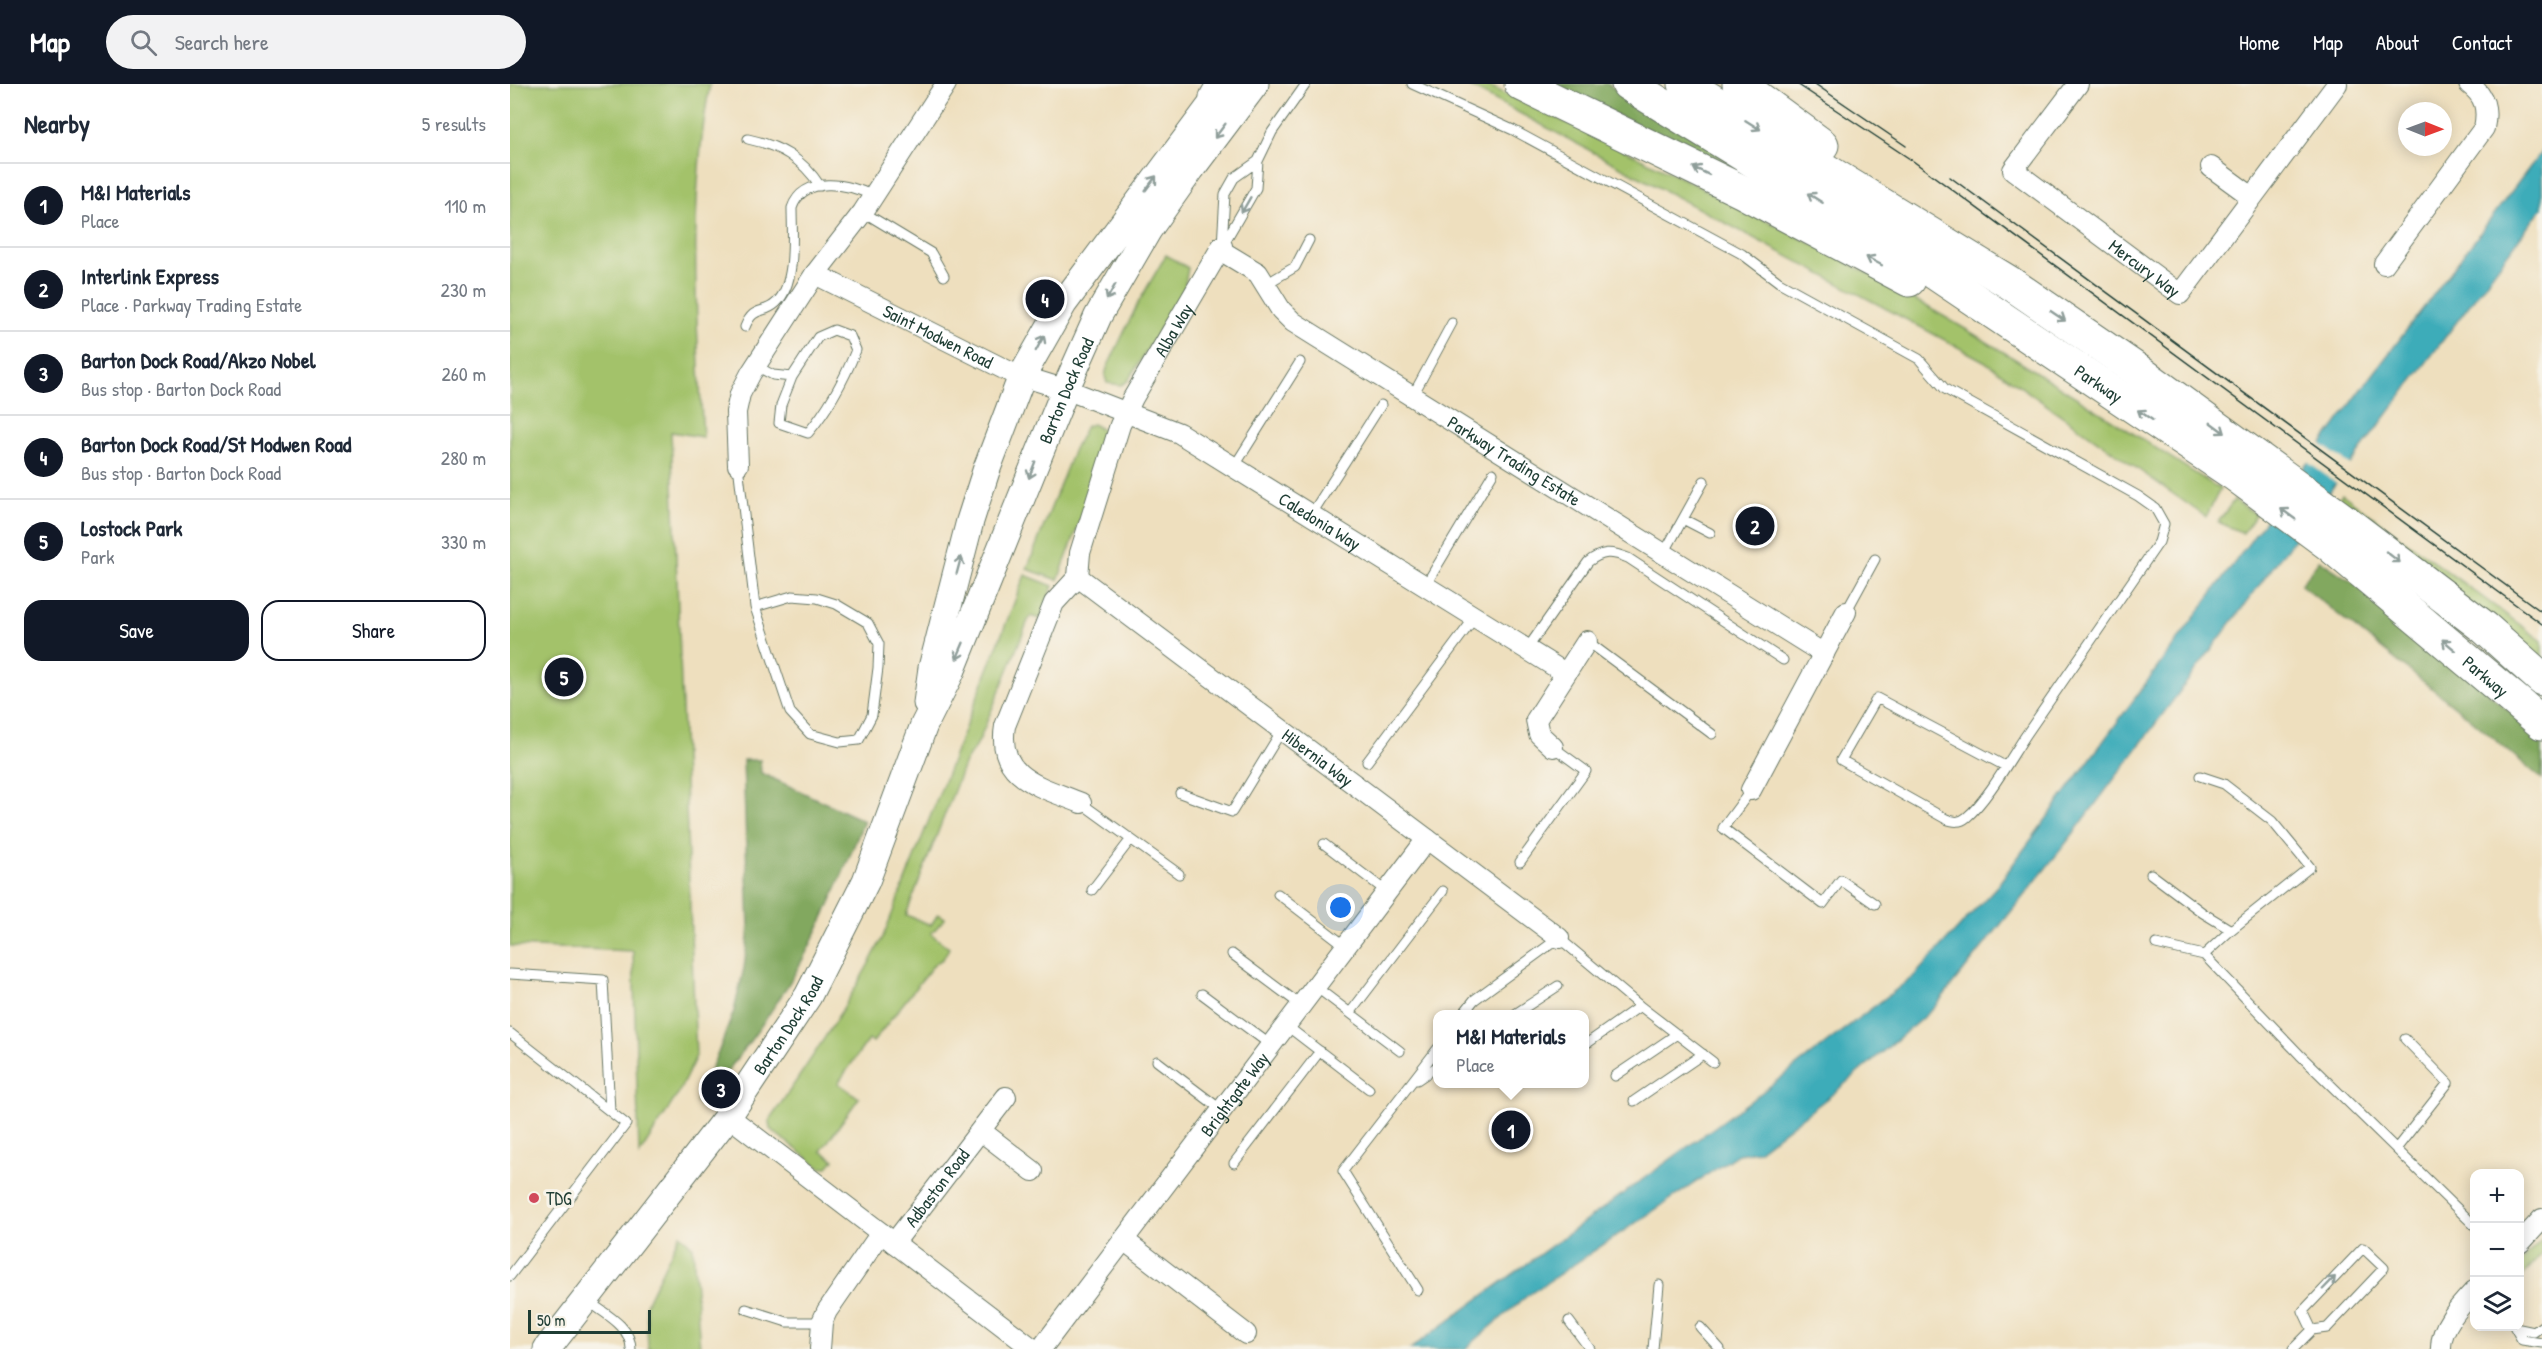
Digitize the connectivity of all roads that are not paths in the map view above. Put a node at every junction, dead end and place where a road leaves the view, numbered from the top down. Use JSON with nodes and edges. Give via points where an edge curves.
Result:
{"nodes":[{"id":1,"x":946,"y":84,"type":"edge"},
{"id":2,"x":1255,"y":84,"type":"edge"},
{"id":3,"x":1306,"y":84,"type":"edge"},
{"id":4,"x":1412,"y":84,"type":"edge"},
{"id":5,"x":1521,"y":84,"type":"edge"},
{"id":6,"x":1628,"y":84,"type":"edge"},
{"id":7,"x":1685,"y":84,"type":"edge"},
{"id":8,"x":1739,"y":84,"type":"edge"},
{"id":9,"x":2337,"y":84,"type":"edge"},
{"id":10,"x":2469,"y":84,"type":"edge"},
{"id":11,"x":2067,"y":88,"type":"edge"},
{"id":12,"x":1222,"y":89,"type":"edge"},
{"id":13,"x":748,"y":139,"type":"dead end"},
{"id":14,"x":1258,"y":161,"type":"junction"},
{"id":15,"x":2211,"y":167,"type":"dead end"},
{"id":16,"x":820,"y":186,"type":"junction"},
{"id":17,"x":2252,"y":197,"type":"junction"},
{"id":18,"x":868,"y":204,"type":"junction"},
{"id":19,"x":1309,"y":240,"type":"dead end"},
{"id":20,"x":1221,"y":248,"type":"junction"},
{"id":21,"x":2384,"y":264,"type":"dead end"},
{"id":22,"x":815,"y":274,"type":"junction"},
{"id":23,"x":944,"y":276,"type":"dead end"},
{"id":24,"x":2010,"y":283,"type":"junction"},
{"id":25,"x":1266,"y":284,"type":"junction"},
{"id":26,"x":1452,"y":323,"type":"dead end"},
{"id":27,"x":745,"y":327,"type":"dead end"},
{"id":28,"x":1300,"y":362,"type":"dead end"},
{"id":29,"x":756,"y":366,"type":"junction"},
{"id":30,"x":1022,"y":376,"type":"junction"},
{"id":31,"x":792,"y":378,"type":"junction"},
{"id":32,"x":2092,"y":379,"type":"junction"},
{"id":33,"x":1065,"y":390,"type":"junction"},
{"id":34,"x":1412,"y":397,"type":"junction"},
{"id":35,"x":1381,"y":405,"type":"dead end"},
{"id":36,"x":1126,"y":412,"type":"junction"},
{"id":37,"x":738,"y":465,"type":"joint"},
{"id":38,"x":1234,"y":467,"type":"junction"},
{"id":39,"x":2254,"y":471,"type":"junction"},
{"id":40,"x":1493,"y":473,"type":"dead end"},
{"id":41,"x":1704,"y":481,"type":"dead end"},
{"id":42,"x":1311,"y":515,"type":"junction"},
{"id":43,"x":1683,"y":519,"type":"junction"},
{"id":44,"x":1710,"y":533,"type":"dead end"},
{"id":45,"x":2338,"y":533,"type":"junction"},
{"id":46,"x":1663,"y":555,"type":"junction"},
{"id":47,"x":1875,"y":559,"type":"dead end"},
{"id":48,"x":1078,"y":577,"type":"junction"},
{"id":49,"x":1425,"y":586,"type":"junction"},
{"id":50,"x":755,"y":607,"type":"junction"},
{"id":51,"x":1846,"y":612,"type":"joint"},
{"id":52,"x":1474,"y":617,"type":"junction"},
{"id":53,"x":1587,"y":641,"type":"joint"},
{"id":54,"x":1527,"y":650,"type":"junction"},
{"id":55,"x":1824,"y":654,"type":"junction"},
{"id":56,"x":1783,"y":660,"type":"dead end"},
{"id":57,"x":1565,"y":673,"type":"junction"},
{"id":58,"x":2542,"y":679,"type":"edge"},
{"id":59,"x":2542,"y":723,"type":"edge"},
{"id":60,"x":924,"y":725,"type":"junction"},
{"id":61,"x":1282,"y":730,"type":"junction"},
{"id":62,"x":1712,"y":735,"type":"dead end"},
{"id":63,"x":1553,"y":747,"type":"joint"},
{"id":64,"x":1367,"y":762,"type":"dead end"},
{"id":65,"x":2005,"y":766,"type":"junction"},
{"id":66,"x":2200,"y":776,"type":"dead end"},
{"id":67,"x":1751,"y":790,"type":"joint"},
{"id":68,"x":1180,"y":793,"type":"dead end"},
{"id":69,"x":1081,"y":803,"type":"joint"},
{"id":70,"x":1131,"y":839,"type":"junction"},
{"id":71,"x":1427,"y":839,"type":"junction"},
{"id":72,"x":1324,"y":844,"type":"dead end"},
{"id":73,"x":1520,"y":862,"type":"dead end"},
{"id":74,"x":1179,"y":874,"type":"dead end"},
{"id":75,"x":2151,"y":874,"type":"dead end"},
{"id":76,"x":1092,"y":890,"type":"dead end"},
{"id":77,"x":1443,"y":891,"type":"dead end"},
{"id":78,"x":1387,"y":892,"type":"junction"},
{"id":79,"x":1278,"y":894,"type":"dead end"},
{"id":80,"x":1875,"y":904,"type":"dead end"},
{"id":81,"x":2231,"y":930,"type":"junction"},
{"id":82,"x":1559,"y":938,"type":"junction"},
{"id":83,"x":2156,"y":944,"type":"dead end"},
{"id":84,"x":1347,"y":947,"type":"junction"},
{"id":85,"x":1232,"y":954,"type":"dead end"},
{"id":86,"x":2204,"y":955,"type":"junction"},
{"id":87,"x":510,"y":974,"type":"edge"},
{"id":88,"x":1558,"y":986,"type":"dead end"},
{"id":89,"x":1316,"y":987,"type":"junction"},
{"id":90,"x":1202,"y":994,"type":"dead end"},
{"id":91,"x":1302,"y":1006,"type":"junction"},
{"id":92,"x":1640,"y":1006,"type":"junction"},
{"id":93,"x":1466,"y":1010,"type":"edge"},
{"id":94,"x":1521,"y":1010,"type":"edge"},
{"id":95,"x":1350,"y":1013,"type":"junction"},
{"id":96,"x":1287,"y":1026,"type":"junction"},
{"id":97,"x":510,"y":1033,"type":"edge"},
{"id":98,"x":1677,"y":1034,"type":"junction"},
{"id":99,"x":2404,"y":1039,"type":"dead end"},
{"id":100,"x":1589,"y":1042,"type":"dead end"},
{"id":101,"x":1272,"y":1046,"type":"junction"},
{"id":102,"x":1320,"y":1051,"type":"junction"},
{"id":103,"x":1400,"y":1051,"type":"dead end"},
{"id":104,"x":1433,"y":1053,"type":"edge"},
{"id":105,"x":1703,"y":1054,"type":"junction"},
{"id":106,"x":1157,"y":1061,"type":"dead end"},
{"id":107,"x":1713,"y":1062,"type":"dead end"},
{"id":108,"x":1433,"y":1069,"type":"edge"},
{"id":109,"x":1615,"y":1076,"type":"dead end"},
{"id":110,"x":1409,"y":1085,"type":"junction"},
{"id":111,"x":1369,"y":1089,"type":"dead end"},
{"id":112,"x":1006,"y":1097,"type":"dead end"},
{"id":113,"x":1634,"y":1101,"type":"dead end"},
{"id":114,"x":610,"y":1111,"type":"junction"},
{"id":115,"x":1223,"y":1111,"type":"junction"},
{"id":116,"x":728,"y":1116,"type":"junction"},
{"id":117,"x":981,"y":1131,"type":"junction"},
{"id":118,"x":2396,"y":1149,"type":"junction"},
{"id":119,"x":1234,"y":1163,"type":"dead end"},
{"id":120,"x":1033,"y":1171,"type":"dead end"},
{"id":121,"x":2542,"y":1219,"type":"edge"},
{"id":122,"x":2473,"y":1223,"type":"edge"},
{"id":123,"x":888,"y":1238,"type":"junction"},
{"id":124,"x":2524,"y":1239,"type":"edge"},
{"id":125,"x":1125,"y":1240,"type":"junction"},
{"id":126,"x":510,"y":1276,"type":"edge"},
{"id":127,"x":1659,"y":1286,"type":"dead end"},
{"id":128,"x":1419,"y":1290,"type":"dead end"},
{"id":129,"x":2470,"y":1297,"type":"edge"},
{"id":130,"x":586,"y":1299,"type":"junction"},
{"id":131,"x":746,"y":1309,"type":"dead end"},
{"id":132,"x":1569,"y":1321,"type":"dead end"},
{"id":133,"x":822,"y":1322,"type":"junction"},
{"id":134,"x":2542,"y":1326,"type":"edge"},
{"id":135,"x":1700,"y":1327,"type":"dead end"},
{"id":136,"x":2524,"y":1329,"type":"edge"},
{"id":137,"x":2312,"y":1330,"type":"junction"},
{"id":138,"x":2517,"y":1331,"type":"edge"},
{"id":139,"x":1246,"y":1334,"type":"dead end"},
{"id":140,"x":2542,"y":1343,"type":"edge"},
{"id":141,"x":547,"y":1349,"type":"edge"},
{"id":142,"x":631,"y":1349,"type":"edge"},
{"id":143,"x":820,"y":1349,"type":"edge"},
{"id":144,"x":1033,"y":1349,"type":"edge"},
{"id":145,"x":1041,"y":1349,"type":"edge"},
{"id":146,"x":1590,"y":1349,"type":"edge"},
{"id":147,"x":1653,"y":1349,"type":"edge"},
{"id":148,"x":1720,"y":1349,"type":"edge"},
{"id":149,"x":2293,"y":1349,"type":"edge"},
{"id":150,"x":2441,"y":1349,"type":"edge"}],
"edges":[{"from":1,"to":18,"type":"street"},
{"from":2,"to":33,"type":"main road","name":"Barton Dock Road","one_way":true,"via":[[1148,230],[1098,316]]},
{"from":3,"to":14,"type":"lane","via":[[1272,132]]},
{"from":4,"to":65,"type":"lane","via":[[1513,130],[1742,254],[1779,282],[1919,359],[1945,389],[2155,508],[2163,524],[2158,542]]},
{"from":32,"to":5,"type":"highway","one_way":true,"via":[[1743,192]]},
{"from":32,"to":6,"type":"highway","name":"Parkway","one_way":true,"via":[[1917,261]]},
{"from":7,"to":24,"type":"highway","name":"Parkway","one_way":true},
{"from":8,"to":24,"type":"highway"},
{"from":9,"to":17,"type":"street","name":"Mercury Way"},
{"from":10,"to":21,"type":"street","via":[[2483,99],[2484,128]]},
{"from":11,"to":17,"type":"street","name":"Mercury Way","via":[[2013,170],[2180,294]]},
{"from":30,"to":12,"type":"main road","name":"Barton Dock Road","one_way":true,"via":[[1063,304]]},
{"from":13,"to":16,"type":"lane","via":[[789,152],[805,165]]},
{"from":14,"to":20,"type":"lane","one_way":true,"via":[[1256,188]]},
{"from":14,"to":20,"type":"lane","via":[[1234,178],[1225,194]]},
{"from":15,"to":17,"type":"street"},
{"from":16,"to":18,"type":"lane","via":[[858,188]]},
{"from":16,"to":27,"type":"lane","via":[[795,198],[786,286],[776,303],[754,311]]},
{"from":18,"to":22,"type":"street"},
{"from":18,"to":23,"type":"lane","via":[[931,253]]},
{"from":19,"to":25,"type":"lane","via":[[1296,267]]},
{"from":20,"to":25,"type":"street","name":"Parkway Trading Estate","via":[[1250,267]]},
{"from":20,"to":36,"type":"street","name":"Alba Way"},
{"from":22,"to":29,"type":"street"},
{"from":22,"to":30,"type":"street","name":"Saint Modwen Road"},
{"from":24,"to":39,"type":"highway","name":"Parkway","one_way":true},
{"from":25,"to":34,"type":"street","name":"Parkway Trading Estate","via":[[1293,322]]},
{"from":26,"to":34,"type":"lane"},
{"from":28,"to":38,"type":"lane"},
{"from":29,"to":31,"type":"lane","via":[[773,375]]},
{"from":29,"to":37,"type":"street","via":[[740,394],[736,412]]},
{"from":30,"to":33,"type":"street","name":"Saint Modwen Road"},
{"from":60,"to":30,"type":"main road","name":"Barton Dock Road","one_way":true,"via":[[932,668],[970,521]]},
{"from":31,"to":31,"type":"lane","via":[[818,337],[834,330],[850,336],[856,350],[847,372],[808,433],[779,423],[781,405]]},
{"from":39,"to":32,"type":"highway","name":"Parkway","one_way":true},
{"from":33,"to":36,"type":"street","name":"Caledonia Way"},
{"from":33,"to":60,"type":"main road","name":"Barton Dock Road","one_way":true,"via":[[955,662]]},
{"from":34,"to":46,"type":"street","name":"Parkway Trading Estate"},
{"from":35,"to":42,"type":"lane"},
{"from":36,"to":38,"type":"street","name":"Caledonia Way","via":[[1169,428]]},
{"from":36,"to":48,"type":"street","via":[[1080,553]]},
{"from":37,"to":50,"type":"lane"},
{"from":38,"to":42,"type":"street","name":"Caledonia Way"},
{"from":39,"to":45,"type":"highway","name":"Parkway"},
{"from":40,"to":49,"type":"lane"},
{"from":41,"to":43,"type":"lane"},
{"from":42,"to":49,"type":"street","name":"Caledonia Way"},
{"from":43,"to":44,"type":"lane"},
{"from":43,"to":46,"type":"lane"},
{"from":45,"to":58,"type":"highway","name":"Parkway","one_way":true,"via":[[2485,628]]},
{"from":59,"to":45,"type":"highway","name":"Parkway","one_way":true},
{"from":46,"to":55,"type":"street","name":"Parkway Trading Estate"},
{"from":47,"to":51,"type":"lane"},
{"from":48,"to":61,"type":"street","name":"Hibernia Way"},
{"from":48,"to":69,"type":"street","via":[[1061,593],[1051,610],[1009,714],[1003,740],[1006,758],[1021,777]]},
{"from":49,"to":52,"type":"street","name":"Caledonia Way"},
{"from":50,"to":50,"type":"lane","via":[[790,712],[810,734],[840,742],[860,740],[872,715],[879,668],[879,644],[868,623],[817,598],[792,596]]},
{"from":51,"to":55,"type":"street"},
{"from":52,"to":54,"type":"street","name":"Caledonia Way"},
{"from":52,"to":64,"type":"lane"},
{"from":53,"to":57,"type":"street"},
{"from":53,"to":62,"type":"lane"},
{"from":54,"to":56,"type":"lane","via":[[1588,562],[1606,552],[1628,558]]},
{"from":54,"to":57,"type":"street","name":"Caledonia Way"},
{"from":55,"to":67,"type":"street"},
{"from":57,"to":63,"type":"street","via":[[1536,720],[1539,734]]},
{"from":60,"to":116,"type":"main road","name":"Barton Dock Road","via":[[866,882],[836,944],[808,996]]},
{"from":61,"to":68,"type":"lane","via":[[1232,812]]},
{"from":61,"to":71,"type":"street","name":"Hibernia Way"},
{"from":63,"to":73,"type":"lane","via":[[1586,771]]},
{"from":65,"to":65,"type":"lane","via":[[1979,803],[1958,822],[1841,760],[1877,698]]},
{"from":66,"to":81,"type":"lane","via":[[2224,784],[2272,822],[2310,867]]},
{"from":67,"to":80,"type":"lane","via":[[1723,828],[1823,904],[1841,880]]},
{"from":69,"to":70,"type":"lane"},
{"from":70,"to":74,"type":"lane"},
{"from":70,"to":76,"type":"lane"},
{"from":71,"to":78,"type":"street","name":"Brightgate Way"},
{"from":71,"to":82,"type":"street","name":"Hibernia Way"},
{"from":72,"to":78,"type":"lane"},
{"from":75,"to":81,"type":"lane"},
{"from":77,"to":95,"type":"lane"},
{"from":78,"to":84,"type":"street","name":"Brightgate Way"},
{"from":79,"to":84,"type":"lane"},
{"from":81,"to":86,"type":"lane"},
{"from":82,"to":92,"type":"lane"},
{"from":82,"to":93,"type":"lane","via":[[1474,1000]]},
{"from":83,"to":86,"type":"lane"},
{"from":84,"to":89,"type":"street","name":"Brightgate Way"},
{"from":85,"to":91,"type":"lane"},
{"from":86,"to":118,"type":"lane"},
{"from":87,"to":114,"type":"lane","via":[[603,980]]},
{"from":88,"to":94,"type":"lane"},
{"from":89,"to":91,"type":"street","name":"Brightgate Way"},
{"from":89,"to":95,"type":"lane"},
{"from":90,"to":101,"type":"lane"},
{"from":91,"to":96,"type":"street","name":"Brightgate Way"},
{"from":92,"to":98,"type":"lane"},
{"from":92,"to":100,"type":"lane"},
{"from":95,"to":103,"type":"lane"},
{"from":96,"to":101,"type":"street","name":"Brightgate Way"},
{"from":96,"to":102,"type":"lane"},
{"from":97,"to":114,"type":"lane"},
{"from":98,"to":105,"type":"lane"},
{"from":98,"to":109,"type":"lane"},
{"from":99,"to":118,"type":"lane","via":[[2448,1083]]},
{"from":101,"to":115,"type":"street","name":"Brightgate Way"},
{"from":102,"to":111,"type":"lane"},
{"from":102,"to":119,"type":"lane"},
{"from":104,"to":110,"type":"lane"},
{"from":105,"to":107,"type":"lane"},
{"from":105,"to":113,"type":"lane"},
{"from":106,"to":115,"type":"lane"},
{"from":108,"to":110,"type":"lane"},
{"from":110,"to":128,"type":"lane","via":[[1343,1171]]},
{"from":112,"to":117,"type":"street","name":"Adbaston Road"},
{"from":114,"to":126,"type":"lane","via":[[626,1124]]},
{"from":115,"to":125,"type":"street","name":"Brightgate Way"},
{"from":116,"to":123,"type":"street"},
{"from":116,"to":130,"type":"main road","name":"Barton Dock Road"},
{"from":117,"to":120,"type":"street","name":"Adbaston Road"},
{"from":117,"to":123,"type":"street","name":"Adbaston Road"},
{"from":118,"to":122,"type":"lane"},
{"from":121,"to":124,"type":"street"},
{"from":123,"to":133,"type":"street","name":"Adbaston Road","via":[[826,1311]]},
{"from":123,"to":144,"type":"street"},
{"from":125,"to":139,"type":"street"},
{"from":125,"to":145,"type":"street","name":"Brightgate Way"},
{"from":127,"to":147,"type":"lane"},
{"from":129,"to":150,"type":"street","via":[[2448,1324]]},
{"from":130,"to":141,"type":"main road","name":"Barton Dock Road"},
{"from":130,"to":142,"type":"lane","via":[[623,1327],[631,1338]]},
{"from":131,"to":133,"type":"lane","via":[[787,1322]]},
{"from":132,"to":146,"type":"lane"},
{"from":133,"to":143,"type":"street"},
{"from":134,"to":136,"type":"lane","via":[[2534,1332]]},
{"from":135,"to":148,"type":"lane"},
{"from":137,"to":137,"type":"lane","one_way":true,"via":[[2304,1311],[2362,1248],[2384,1268],[2327,1328]]},
{"from":137,"to":149,"type":"lane"},
{"from":138,"to":140,"type":"lane","via":[[2522,1340]]}]}
